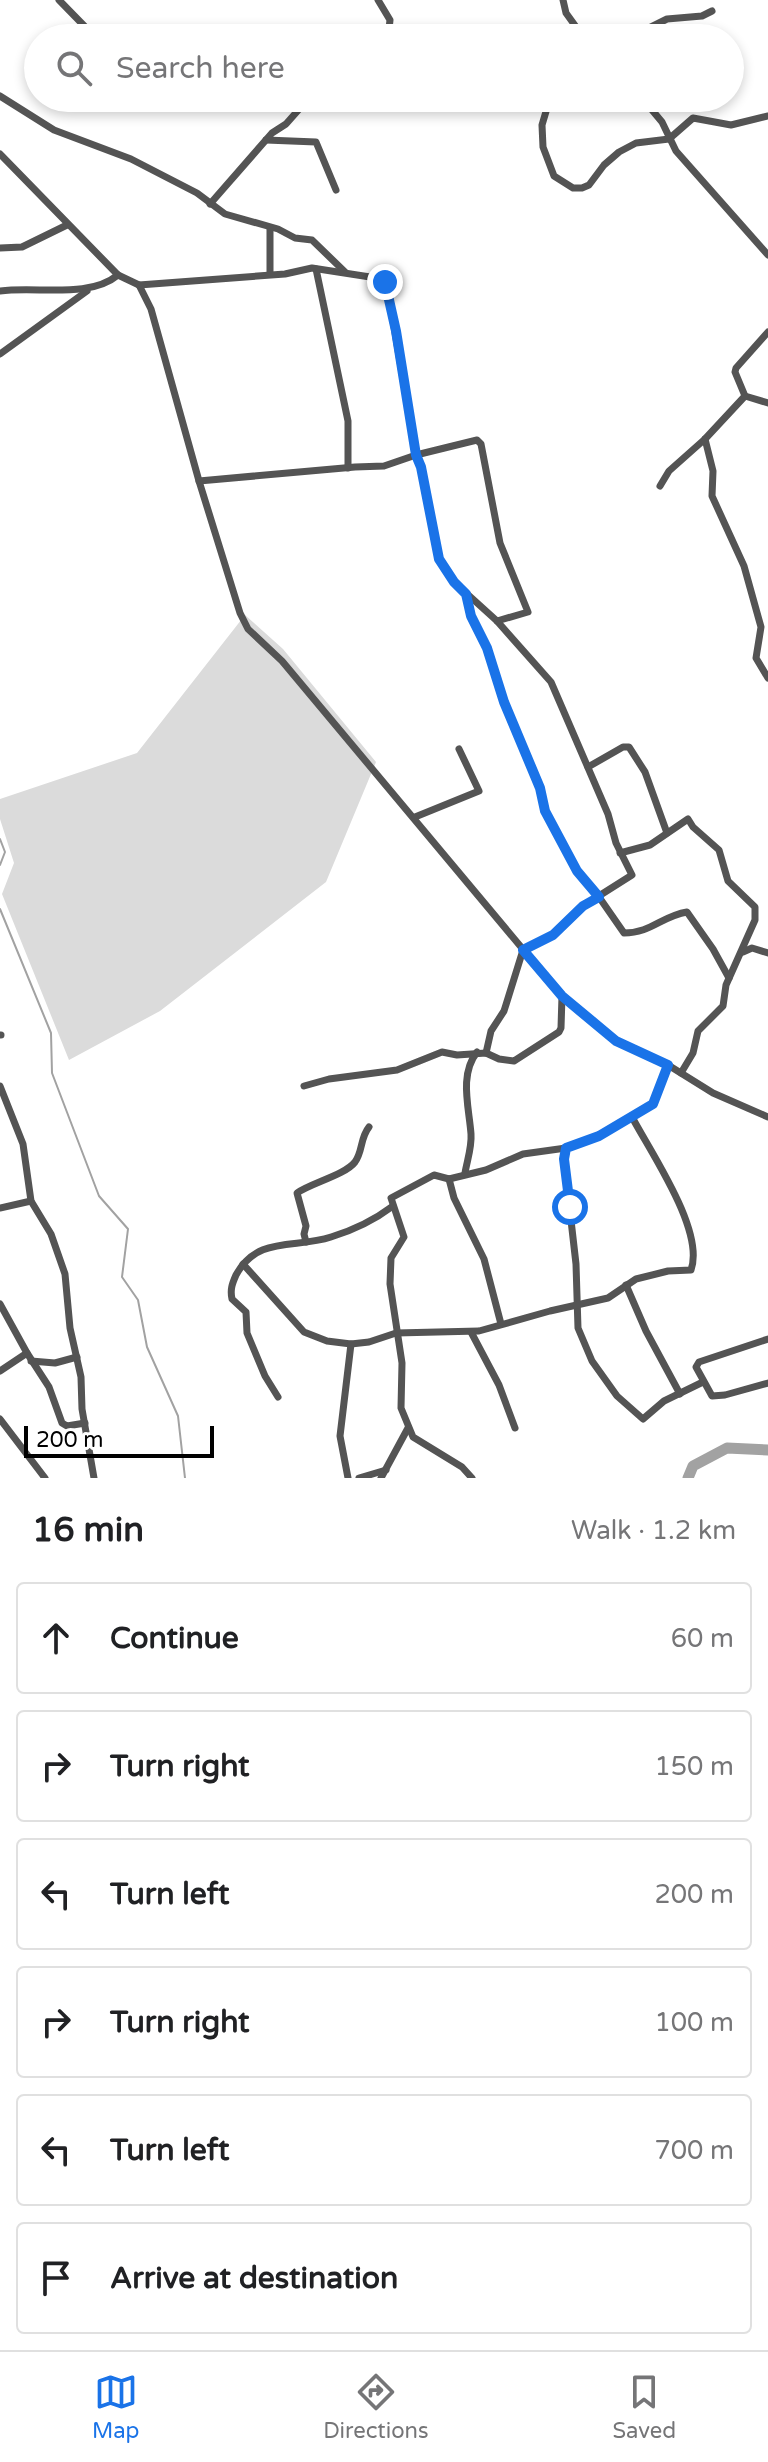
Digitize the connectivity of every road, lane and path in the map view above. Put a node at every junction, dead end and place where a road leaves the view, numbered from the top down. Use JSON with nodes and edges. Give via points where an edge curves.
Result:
{"nodes":[{"id":1,"x":59,"y":0,"type":"edge"},
{"id":2,"x":378,"y":0,"type":"edge"},
{"id":3,"x":563,"y":0,"type":"edge"},
{"id":4,"x":712,"y":11,"type":"dead end"},
{"id":5,"x":82,"y":24,"type":"edge"},
{"id":6,"x":390,"y":24,"type":"edge"},
{"id":7,"x":574,"y":24,"type":"edge"},
{"id":8,"x":657,"y":24,"type":"edge"},
{"id":9,"x":0,"y":96,"type":"edge"},
{"id":10,"x":24,"y":111,"type":"edge"},
{"id":11,"x":25,"y":112,"type":"edge"},
{"id":12,"x":295,"y":112,"type":"edge"},
{"id":13,"x":546,"y":112,"type":"edge"},
{"id":14,"x":654,"y":112,"type":"edge"},
{"id":15,"x":768,"y":116,"type":"edge"},
{"id":16,"x":669,"y":139,"type":"junction"},
{"id":17,"x":266,"y":140,"type":"junction"},
{"id":18,"x":0,"y":154,"type":"edge"},
{"id":19,"x":336,"y":190,"type":"dead end"},
{"id":20,"x":210,"y":204,"type":"junction"},
{"id":21,"x":67,"y":225,"type":"junction"},
{"id":22,"x":270,"y":228,"type":"junction"},
{"id":23,"x":0,"y":248,"type":"edge"},
{"id":24,"x":768,"y":255,"type":"edge"},
{"id":25,"x":316,"y":269,"type":"junction"},
{"id":26,"x":270,"y":274,"type":"junction"},
{"id":27,"x":347,"y":274,"type":"junction"},
{"id":28,"x":118,"y":275,"type":"junction"},
{"id":29,"x":139,"y":285,"type":"junction"},
{"id":30,"x":88,"y":289,"type":"junction"},
{"id":31,"x":0,"y":291,"type":"edge"},
{"id":32,"x":768,"y":332,"type":"edge"},
{"id":33,"x":0,"y":354,"type":"edge"},
{"id":34,"x":745,"y":396,"type":"junction"},
{"id":35,"x":768,"y":403,"type":"edge"},
{"id":36,"x":705,"y":439,"type":"junction"},
{"id":37,"x":416,"y":455,"type":"junction"},
{"id":38,"x":348,"y":468,"type":"junction"},
{"id":39,"x":199,"y":481,"type":"junction"},
{"id":40,"x":660,"y":486,"type":"dead end"},
{"id":41,"x":466,"y":594,"type":"junction"},
{"id":42,"x":497,"y":621,"type":"junction"},
{"id":43,"x":768,"y":678,"type":"edge"},
{"id":44,"x":459,"y":749,"type":"dead end"},
{"id":45,"x":588,"y":767,"type":"junction"},
{"id":46,"x":415,"y":817,"type":"junction"},
{"id":47,"x":667,"y":833,"type":"junction"},
{"id":48,"x":620,"y":853,"type":"junction"},
{"id":49,"x":599,"y":897,"type":"junction"},
{"id":50,"x":523,"y":950,"type":"junction"},
{"id":51,"x":743,"y":952,"type":"junction"},
{"id":52,"x":768,"y":953,"type":"edge"},
{"id":53,"x":729,"y":978,"type":"junction"},
{"id":54,"x":562,"y":996,"type":"junction"},
{"id":55,"x":482,"y":1053,"type":"junction"},
{"id":56,"x":668,"y":1065,"type":"junction"},
{"id":57,"x":681,"y":1073,"type":"junction"},
{"id":58,"x":0,"y":1086,"type":"edge"},
{"id":59,"x":304,"y":1086,"type":"dead end"},
{"id":60,"x":632,"y":1117,"type":"junction"},
{"id":61,"x":768,"y":1117,"type":"edge"},
{"id":62,"x":369,"y":1127,"type":"dead end"},
{"id":63,"x":566,"y":1148,"type":"junction"},
{"id":64,"x":465,"y":1173,"type":"junction"},
{"id":65,"x":449,"y":1179,"type":"junction"},
{"id":66,"x":31,"y":1201,"type":"junction"},
{"id":67,"x":393,"y":1206,"type":"junction"},
{"id":68,"x":0,"y":1208,"type":"edge"},
{"id":69,"x":306,"y":1242,"type":"junction"},
{"id":70,"x":243,"y":1264,"type":"junction"},
{"id":71,"x":626,"y":1285,"type":"junction"},
{"id":72,"x":0,"y":1304,"type":"edge"},
{"id":73,"x":578,"y":1307,"type":"junction"},
{"id":74,"x":501,"y":1324,"type":"junction"},
{"id":75,"x":471,"y":1332,"type":"junction"},
{"id":76,"x":396,"y":1333,"type":"junction"},
{"id":77,"x":768,"y":1339,"type":"edge"},
{"id":78,"x":351,"y":1344,"type":"junction"},
{"id":79,"x":29,"y":1357,"type":"junction"},
{"id":80,"x":77,"y":1357,"type":"junction"},
{"id":81,"x":0,"y":1371,"type":"edge"},
{"id":82,"x":703,"y":1382,"type":"junction"},
{"id":83,"x":768,"y":1383,"type":"edge"},
{"id":84,"x":680,"y":1394,"type":"junction"},
{"id":85,"x":278,"y":1397,"type":"dead end"},
{"id":86,"x":0,"y":1419,"type":"edge"},
{"id":87,"x":85,"y":1423,"type":"junction"},
{"id":88,"x":408,"y":1428,"type":"junction"},
{"id":89,"x":515,"y":1428,"type":"dead end"},
{"id":90,"x":383,"y":1474,"type":"edge"},
{"id":91,"x":45,"y":1478,"type":"edge"},
{"id":92,"x":94,"y":1478,"type":"edge"},
{"id":93,"x":348,"y":1478,"type":"edge"},
{"id":94,"x":359,"y":1478,"type":"edge"},
{"id":95,"x":472,"y":1478,"type":"edge"}],
"edges":[{"from":1,"to":5,"type":"street"},
{"from":2,"to":6,"type":"street","via":[[389,13]]},
{"from":3,"to":7,"type":"street"},
{"from":4,"to":8,"type":"street"},
{"from":9,"to":10,"type":"street"},
{"from":11,"to":20,"type":"street","via":[[54,130],[131,159]]},
{"from":12,"to":17,"type":"street"},
{"from":13,"to":16,"type":"street","via":[[543,147],[554,176],[573,188],[589,185],[604,165],[632,144]]},
{"from":14,"to":16,"type":"street"},
{"from":15,"to":16,"type":"street","via":[[731,125],[693,118]]},
{"from":16,"to":24,"type":"street"},
{"from":17,"to":19,"type":"street","via":[[316,142]]},
{"from":17,"to":20,"type":"street"},
{"from":18,"to":21,"type":"street"},
{"from":20,"to":22,"type":"street"},
{"from":21,"to":23,"type":"street","via":[[22,247]]},
{"from":21,"to":28,"type":"street"},
{"from":22,"to":26,"type":"street"},
{"from":22,"to":27,"type":"street","via":[[316,242]]},
{"from":25,"to":26,"type":"street"},
{"from":25,"to":27,"type":"street"},
{"from":25,"to":38,"type":"street","via":[[348,421]]},
{"from":26,"to":29,"type":"street"},
{"from":27,"to":37,"type":"street","via":[[383,279],[387,286]]},
{"from":28,"to":29,"type":"street"},
{"from":28,"to":30,"type":"street"},
{"from":29,"to":39,"type":"street","via":[[159,334]]},
{"from":30,"to":31,"type":"street"},
{"from":30,"to":33,"type":"street"},
{"from":32,"to":34,"type":"street","via":[[736,368]]},
{"from":34,"to":35,"type":"street"},
{"from":34,"to":36,"type":"street"},
{"from":36,"to":40,"type":"street"},
{"from":36,"to":43,"type":"street","via":[[713,471],[712,496],[744,566],[761,627],[756,658]]},
{"from":37,"to":38,"type":"street","via":[[379,467]]},
{"from":37,"to":41,"type":"street","via":[[439,559]]},
{"from":37,"to":42,"type":"street","via":[[477,440],[481,444],[500,543],[528,612]]},
{"from":38,"to":39,"type":"street"},
{"from":39,"to":46,"type":"street","via":[[244,624]]},
{"from":41,"to":42,"type":"street"},
{"from":41,"to":49,"type":"street","via":[[545,811],[577,871]]},
{"from":42,"to":45,"type":"street","via":[[551,682]]},
{"from":44,"to":46,"type":"street","via":[[479,791]]},
{"from":45,"to":47,"type":"street","via":[[629,747],[645,772]]},
{"from":45,"to":48,"type":"street"},
{"from":46,"to":50,"type":"street"},
{"from":47,"to":48,"type":"street","via":[[650,845]]},
{"from":47,"to":51,"type":"street","via":[[688,819],[719,850],[728,881],[755,907]]},
{"from":48,"to":49,"type":"street","via":[[632,876]]},
{"from":49,"to":50,"type":"street","via":[[553,935]]},
{"from":49,"to":53,"type":"street","via":[[624,933],[645,931],[687,912]]},
{"from":50,"to":54,"type":"street"},
{"from":50,"to":55,"type":"street","via":[[504,1011]]},
{"from":51,"to":52,"type":"street","via":[[752,948]]},
{"from":51,"to":53,"type":"street"},
{"from":53,"to":57,"type":"street","via":[[723,1006],[698,1031]]},
{"from":54,"to":55,"type":"street","via":[[561,1028],[554,1036],[514,1061]]},
{"from":54,"to":56,"type":"street","via":[[616,1041]]},
{"from":55,"to":59,"type":"street","via":[[436,1053],[397,1070]]},
{"from":55,"to":64,"type":"street","via":[[467,1070],[471,1137]]},
{"from":56,"to":57,"type":"street"},
{"from":56,"to":60,"type":"street","via":[[657,1099]]},
{"from":57,"to":61,"type":"street"},
{"from":58,"to":66,"type":"street","via":[[23,1144]]},
{"from":60,"to":63,"type":"street"},
{"from":60,"to":71,"type":"street","via":[[686,1216],[694,1254],[691,1270],[668,1271]]},
{"from":62,"to":69,"type":"street","via":[[350,1167],[297,1193]]},
{"from":63,"to":64,"type":"street","via":[[529,1152]]},
{"from":63,"to":73,"type":"street"},
{"from":64,"to":65,"type":"street"},
{"from":65,"to":67,"type":"street","via":[[439,1174],[426,1178],[394,1195]]},
{"from":65,"to":74,"type":"street","via":[[484,1259]]},
{"from":66,"to":68,"type":"street"},
{"from":66,"to":80,"type":"street","via":[[61,1259]]},
{"from":67,"to":69,"type":"street","via":[[352,1230]]},
{"from":67,"to":76,"type":"street","via":[[404,1237],[391,1258]]},
{"from":69,"to":70,"type":"street","via":[[271,1247]]},
{"from":70,"to":78,"type":"street","via":[[304,1332]]},
{"from":70,"to":85,"type":"street","via":[[231,1284],[232,1299],[246,1312],[247,1333]]},
{"from":71,"to":73,"type":"street","via":[[608,1298]]},
{"from":71,"to":84,"type":"street"},
{"from":72,"to":79,"type":"street"},
{"from":73,"to":74,"type":"street"},
{"from":73,"to":84,"type":"street","via":[[586,1352],[628,1407],[643,1419]]},
{"from":74,"to":75,"type":"street"},
{"from":75,"to":76,"type":"street"},
{"from":75,"to":89,"type":"street"},
{"from":76,"to":78,"type":"street"},
{"from":76,"to":88,"type":"street","via":[[403,1374],[401,1408]]},
{"from":77,"to":82,"type":"street","via":[[699,1362]]},
{"from":78,"to":93,"type":"street","via":[[340,1436]]},
{"from":79,"to":80,"type":"street","via":[[55,1363]]},
{"from":79,"to":81,"type":"street"},
{"from":79,"to":87,"type":"street","via":[[49,1387],[64,1426]]},
{"from":80,"to":87,"type":"street"},
{"from":82,"to":83,"type":"street","via":[[717,1397]]},
{"from":82,"to":84,"type":"street"},
{"from":86,"to":91,"type":"street"},
{"from":87,"to":92,"type":"street"},
{"from":88,"to":90,"type":"street"},
{"from":88,"to":95,"type":"street","via":[[422,1445]]},
{"from":90,"to":94,"type":"street"}]}
